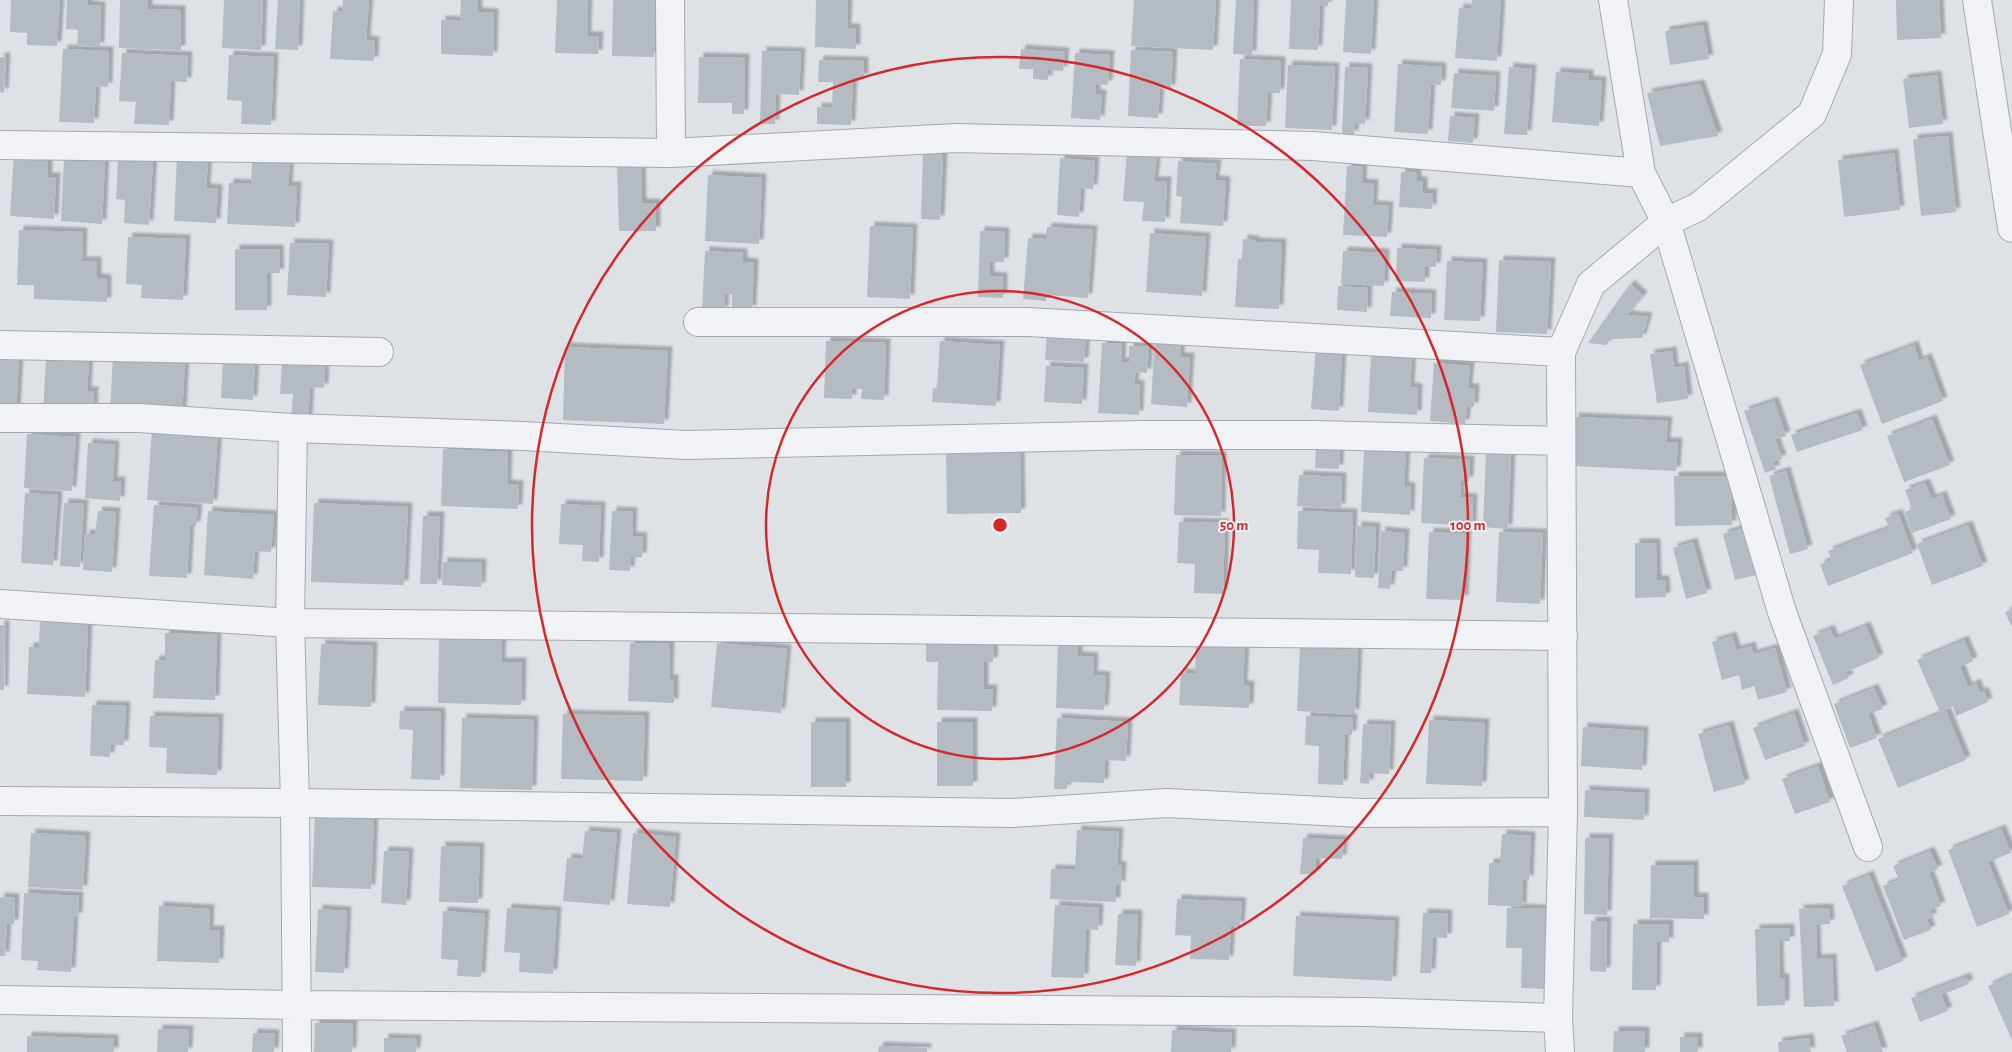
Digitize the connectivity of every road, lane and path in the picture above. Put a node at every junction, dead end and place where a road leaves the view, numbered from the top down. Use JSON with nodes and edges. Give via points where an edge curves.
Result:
{"nodes":[{"id":1,"x":670,"y":0,"type":"edge"},
{"id":2,"x":1613,"y":0,"type":"edge"},
{"id":3,"x":1839,"y":0,"type":"edge"},
{"id":4,"x":1977,"y":0,"type":"edge"},
{"id":5,"x":0,"y":146,"type":"edge"},
{"id":6,"x":671,"y":153,"type":"junction"},
{"id":7,"x":1642,"y":173,"type":"junction"},
{"id":8,"x":1666,"y":222,"type":"junction"},
{"id":9,"x":2012,"y":228,"type":"edge"},
{"id":10,"x":698,"y":322,"type":"dead end"},
{"id":11,"x":0,"y":345,"type":"edge"},
{"id":12,"x":379,"y":352,"type":"dead end"},
{"id":13,"x":1561,"y":352,"type":"junction"},
{"id":14,"x":0,"y":418,"type":"edge"},
{"id":15,"x":293,"y":428,"type":"junction"},
{"id":16,"x":1560,"y":442,"type":"junction"},
{"id":17,"x":0,"y":604,"type":"edge"},
{"id":18,"x":290,"y":623,"type":"junction"},
{"id":19,"x":1563,"y":636,"type":"junction"},
{"id":20,"x":0,"y":801,"type":"edge"},
{"id":21,"x":295,"y":803,"type":"junction"},
{"id":22,"x":1563,"y":812,"type":"junction"},
{"id":23,"x":1868,"y":847,"type":"dead end"},
{"id":24,"x":0,"y":1000,"type":"edge"},
{"id":25,"x":297,"y":1006,"type":"junction"},
{"id":26,"x":1558,"y":1018,"type":"junction"},
{"id":27,"x":298,"y":1052,"type":"edge"},
{"id":28,"x":1560,"y":1052,"type":"edge"}],
"edges":[{"from":1,"to":6,"type":"street"},
{"from":2,"to":7,"type":"street"},
{"from":3,"to":8,"type":"street","via":[[1837,54],[1812,114],[1698,207]]},
{"from":4,"to":9,"type":"street"},
{"from":5,"to":6,"type":"street"},
{"from":6,"to":7,"type":"street","via":[[956,138],[1313,146]]},
{"from":7,"to":8,"type":"street"},
{"from":8,"to":13,"type":"street","via":[[1591,284]]},
{"from":8,"to":23,"type":"street","via":[[1782,612]]},
{"from":10,"to":13,"type":"street","via":[[1028,322]]},
{"from":11,"to":12,"type":"street"},
{"from":13,"to":16,"type":"street"},
{"from":14,"to":15,"type":"street","via":[[139,418]]},
{"from":15,"to":16,"type":"street","via":[[686,445],[1141,435],[1315,435]]},
{"from":15,"to":18,"type":"street"},
{"from":16,"to":19,"type":"street"},
{"from":17,"to":18,"type":"street"},
{"from":18,"to":19,"type":"street"},
{"from":18,"to":21,"type":"street"},
{"from":19,"to":22,"type":"street"},
{"from":20,"to":21,"type":"street"},
{"from":21,"to":22,"type":"street","via":[[1013,813],[1166,803],[1361,812]]},
{"from":21,"to":25,"type":"street"},
{"from":22,"to":26,"type":"street"},
{"from":24,"to":25,"type":"street"},
{"from":25,"to":26,"type":"street","via":[[1356,1012]]},
{"from":25,"to":27,"type":"street"},
{"from":26,"to":28,"type":"street"}]}
